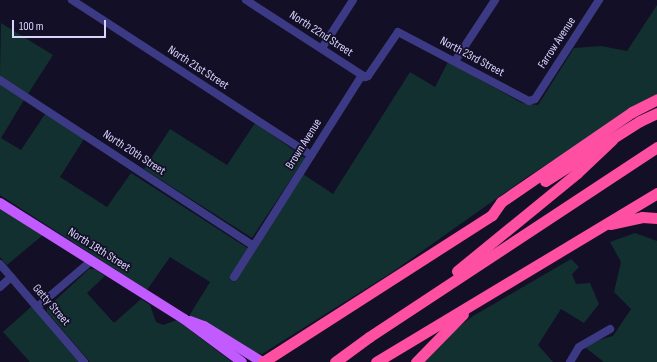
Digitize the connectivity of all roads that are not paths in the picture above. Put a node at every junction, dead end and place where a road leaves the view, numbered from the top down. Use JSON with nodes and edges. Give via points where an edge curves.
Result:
{"nodes":[{"id":1,"x":72,"y":0,"type":"edge"},
{"id":2,"x":246,"y":0,"type":"edge"},
{"id":3,"x":353,"y":0,"type":"edge"},
{"id":4,"x":495,"y":0,"type":"edge"},
{"id":5,"x":599,"y":0,"type":"edge"},
{"id":6,"x":398,"y":32,"type":"joint"},
{"id":7,"x":322,"y":48,"type":"junction"},
{"id":8,"x":455,"y":61,"type":"junction"},
{"id":9,"x":362,"y":75,"type":"junction"},
{"id":10,"x":0,"y":80,"type":"edge"},
{"id":11,"x":535,"y":99,"type":"joint"},
{"id":12,"x":657,"y":99,"type":"edge"},
{"id":13,"x":657,"y":113,"type":"edge"},
{"id":14,"x":612,"y":140,"type":"junction"},
{"id":15,"x":657,"y":147,"type":"edge"},
{"id":16,"x":311,"y":155,"type":"junction"},
{"id":17,"x":657,"y":193,"type":"edge"},
{"id":18,"x":0,"y":202,"type":"edge"},
{"id":19,"x":492,"y":215,"type":"junction"},
{"id":20,"x":657,"y":218,"type":"edge"},
{"id":21,"x":602,"y":226,"type":"junction"},
{"id":22,"x":254,"y":246,"type":"junction"},
{"id":23,"x":91,"y":260,"type":"junction"},
{"id":24,"x":0,"y":264,"type":"edge"},
{"id":25,"x":11,"y":277,"type":"junction"},
{"id":26,"x":234,"y":278,"type":"dead end"},
{"id":27,"x":0,"y":286,"type":"edge"},
{"id":28,"x":475,"y":302,"type":"junction"},
{"id":29,"x":37,"y":307,"type":"junction"},
{"id":30,"x":411,"y":309,"type":"junction"},
{"id":31,"x":184,"y":319,"type":"junction"},
{"id":32,"x":610,"y":329,"type":"dead end"},
{"id":33,"x":84,"y":362,"type":"edge"},
{"id":34,"x":242,"y":362,"type":"edge"},
{"id":35,"x":263,"y":362,"type":"edge"},
{"id":36,"x":335,"y":362,"type":"edge"},
{"id":37,"x":376,"y":362,"type":"edge"},
{"id":38,"x":416,"y":362,"type":"edge"},
{"id":39,"x":570,"y":362,"type":"edge"}],
"edges":[{"from":1,"to":16,"type":"street","name":"North 21st Street"},
{"from":2,"to":7,"type":"street","name":"North 22nd Street"},
{"from":3,"to":7,"type":"street"},
{"from":4,"to":8,"type":"street"},
{"from":5,"to":11,"type":"street","name":"Farrow Avenue"},
{"from":6,"to":8,"type":"street","name":"North 23rd Street"},
{"from":6,"to":9,"type":"street","name":"Brown Avenue","via":[[368,76]]},
{"from":7,"to":9,"type":"street","name":"North 22nd Street"},
{"from":8,"to":11,"type":"street","name":"North 23rd Street","via":[[529,101]]},
{"from":9,"to":16,"type":"street","name":"Brown Avenue"},
{"from":10,"to":22,"type":"street","name":"North 20th Street"},
{"from":12,"to":19,"type":"highway","via":[[632,112],[501,202]]},
{"from":13,"to":14,"type":"highway"},
{"from":14,"to":19,"type":"highway"},
{"from":14,"to":30,"type":"highway","via":[[577,173]]},
{"from":15,"to":30,"type":"highway"},
{"from":16,"to":22,"type":"street","name":"Brown Avenue"},
{"from":17,"to":21,"type":"highway"},
{"from":18,"to":23,"type":"main road","name":"North 18th Street"},
{"from":19,"to":35,"type":"highway"},
{"from":20,"to":21,"type":"highway","via":[[642,217]]},
{"from":21,"to":28,"type":"highway"},
{"from":22,"to":26,"type":"street","name":"Brown Avenue"},
{"from":23,"to":29,"type":"street"},
{"from":23,"to":31,"type":"main road","name":"North 18th Street"},
{"from":24,"to":25,"type":"street","name":"Getty Street"},
{"from":25,"to":27,"type":"street"},
{"from":25,"to":29,"type":"street","name":"Getty Street"},
{"from":28,"to":37,"type":"highway"},
{"from":28,"to":38,"type":"highway"},
{"from":29,"to":33,"type":"street","name":"Getty Street"},
{"from":30,"to":36,"type":"highway"},
{"from":31,"to":34,"type":"main road","name":"North 18th Street"},
{"from":31,"to":35,"type":"main road","name":"North 18th Street","via":[[204,326]]},
{"from":32,"to":39,"type":"street","via":[[579,347]]}]}
